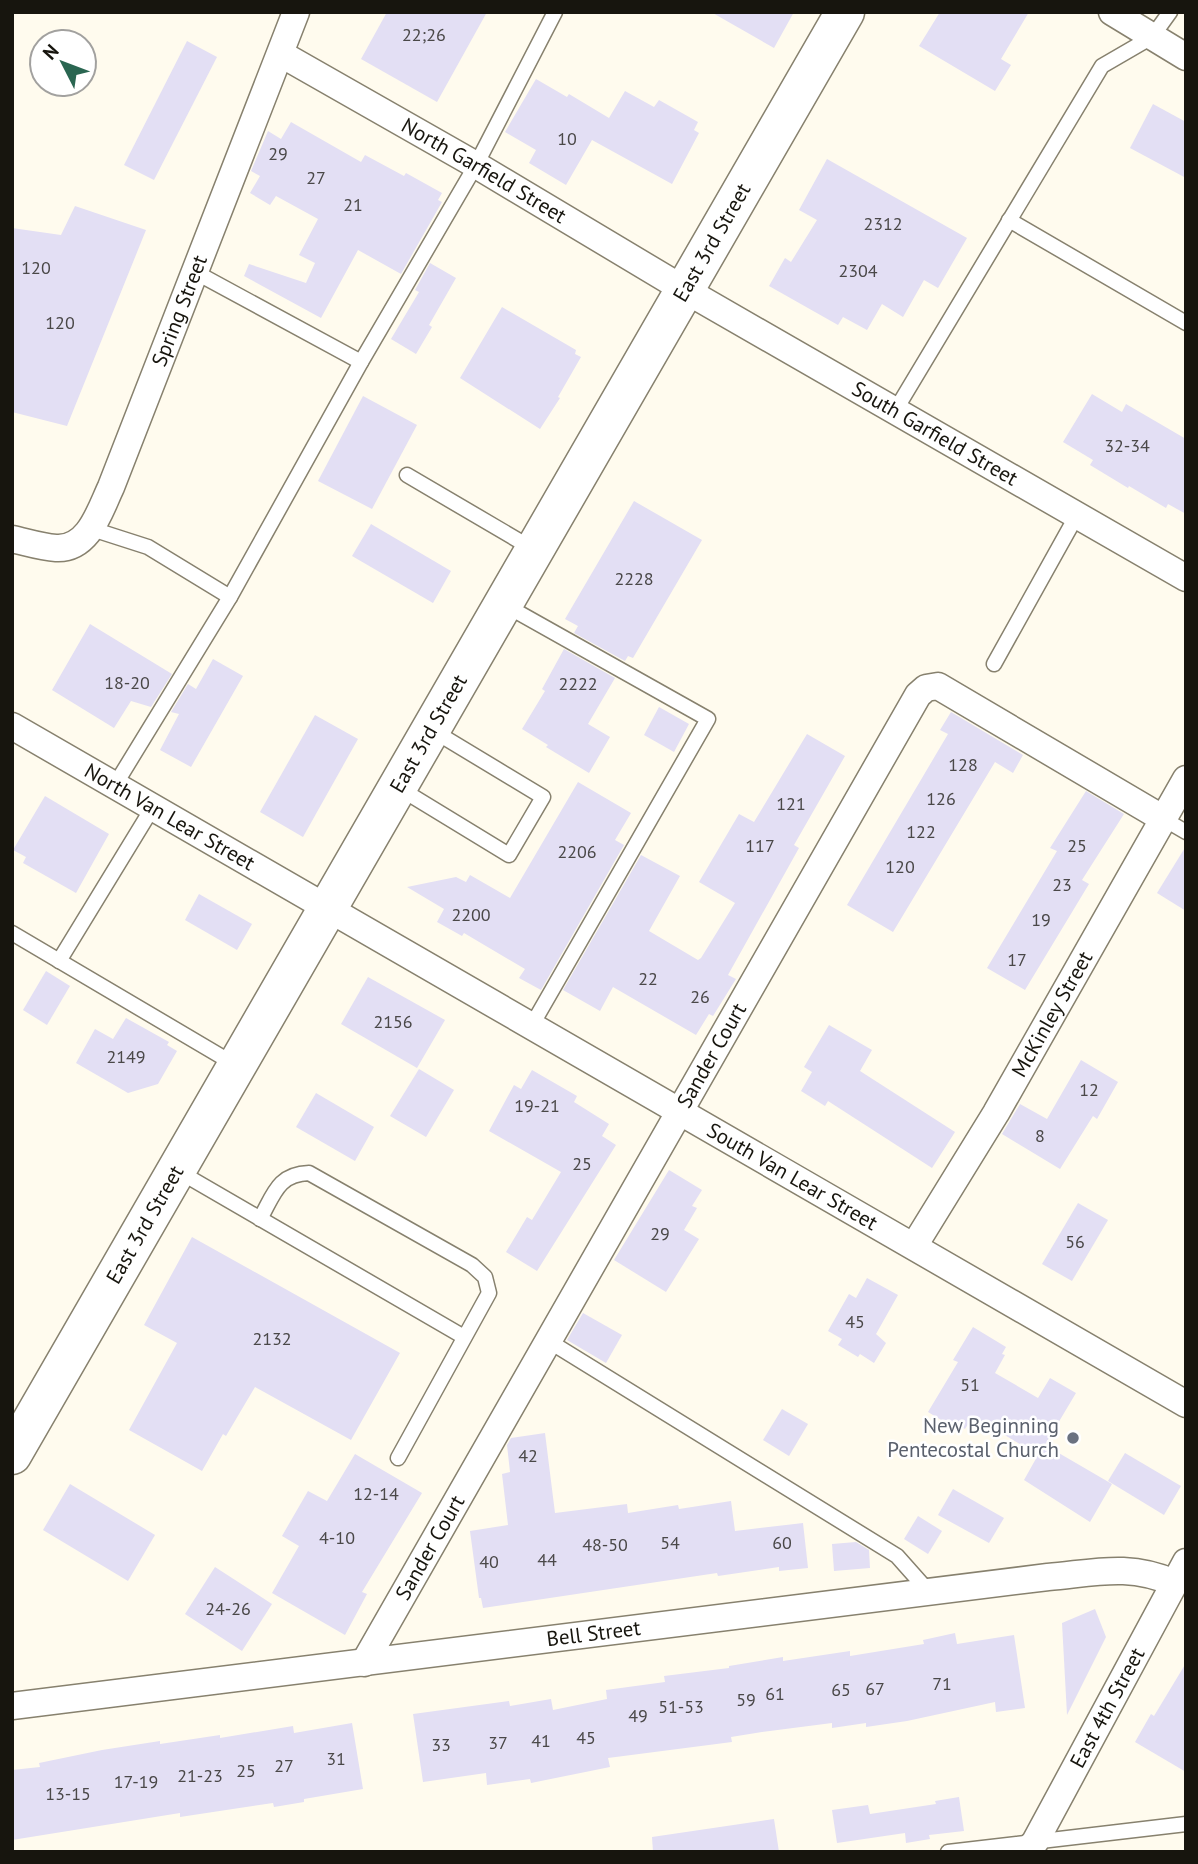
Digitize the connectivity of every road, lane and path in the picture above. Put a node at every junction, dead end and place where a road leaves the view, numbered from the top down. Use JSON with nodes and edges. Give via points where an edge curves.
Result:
{"nodes":[{"id":1,"x":296,"y":12,"type":"edge"},
{"id":2,"x":555,"y":12,"type":"edge"},
{"id":3,"x":845,"y":12,"type":"edge"},
{"id":4,"x":1112,"y":12,"type":"edge"},
{"id":5,"x":1170,"y":12,"type":"edge"},
{"id":6,"x":1152,"y":37,"type":"junction"},
{"id":7,"x":281,"y":54,"type":"junction"},
{"id":8,"x":1186,"y":57,"type":"edge"},
{"id":9,"x":476,"y":165,"type":"junction"},
{"id":10,"x":1009,"y":220,"type":"junction"},
{"id":11,"x":195,"y":272,"type":"junction"},
{"id":12,"x":685,"y":290,"type":"junction"},
{"id":13,"x":1186,"y":323,"type":"edge"},
{"id":14,"x":361,"y":362,"type":"junction"},
{"id":15,"x":895,"y":411,"type":"junction"},
{"id":16,"x":407,"y":475,"type":"dead end"},
{"id":17,"x":1077,"y":515,"type":"junction"},
{"id":18,"x":92,"y":530,"type":"junction"},
{"id":19,"x":12,"y":539,"type":"edge"},
{"id":20,"x":534,"y":549,"type":"junction"},
{"id":21,"x":1186,"y":578,"type":"edge"},
{"id":22,"x":230,"y":597,"type":"junction"},
{"id":23,"x":503,"y":604,"type":"junction"},
{"id":24,"x":994,"y":664,"type":"dead end"},
{"id":25,"x":12,"y":726,"type":"edge"},
{"id":26,"x":431,"y":730,"type":"junction"},
{"id":27,"x":1186,"y":779,"type":"edge"},
{"id":28,"x":115,"y":785,"type":"junction"},
{"id":29,"x":397,"y":788,"type":"junction"},
{"id":30,"x":153,"y":807,"type":"junction"},
{"id":31,"x":1162,"y":818,"type":"junction"},
{"id":32,"x":1186,"y":832,"type":"edge"},
{"id":33,"x":328,"y":907,"type":"junction"},
{"id":34,"x":12,"y":933,"type":"edge"},
{"id":35,"x":59,"y":961,"type":"junction"},
{"id":36,"x":531,"y":1025,"type":"junction"},
{"id":37,"x":237,"y":1066,"type":"junction"},
{"id":38,"x":678,"y":1110,"type":"junction"},
{"id":39,"x":177,"y":1171,"type":"junction"},
{"id":40,"x":260,"y":1219,"type":"junction"},
{"id":41,"x":914,"y":1246,"type":"junction"},
{"id":42,"x":464,"y":1337,"type":"junction"},
{"id":43,"x":547,"y":1340,"type":"junction"},
{"id":44,"x":1186,"y":1404,"type":"edge"},
{"id":45,"x":12,"y":1455,"type":"edge"},
{"id":46,"x":398,"y":1458,"type":"dead end"},
{"id":47,"x":1180,"y":1573,"type":"edge"},
{"id":48,"x":929,"y":1592,"type":"junction"},
{"id":49,"x":364,"y":1663,"type":"junction"},
{"id":50,"x":12,"y":1706,"type":"edge"},
{"id":51,"x":1186,"y":1824,"type":"edge"},
{"id":52,"x":1030,"y":1847,"type":"edge"},
{"id":53,"x":948,"y":1852,"type":"edge"}],
"edges":[{"from":1,"to":7,"type":"street","name":"Spring Street"},
{"from":2,"to":9,"type":"lane"},
{"from":3,"to":12,"type":"main road","name":"East 3rd Street"},
{"from":4,"to":6,"type":"street"},
{"from":5,"to":6,"type":"lane"},
{"from":6,"to":8,"type":"street"},
{"from":6,"to":10,"type":"lane","via":[[1102,66]]},
{"from":7,"to":9,"type":"street","name":"North Garfield Street"},
{"from":7,"to":11,"type":"street","name":"Spring Street"},
{"from":9,"to":12,"type":"street","name":"North Garfield Street"},
{"from":9,"to":14,"type":"lane"},
{"from":10,"to":13,"type":"lane"},
{"from":10,"to":15,"type":"lane"},
{"from":11,"to":14,"type":"lane"},
{"from":11,"to":18,"type":"street","name":"Spring Street"},
{"from":12,"to":15,"type":"street","name":"South Garfield Street"},
{"from":12,"to":20,"type":"main road","name":"East 3rd Street"},
{"from":14,"to":22,"type":"lane"},
{"from":15,"to":17,"type":"street","name":"South Garfield Street"},
{"from":16,"to":20,"type":"lane"},
{"from":17,"to":21,"type":"street","name":"South Garfield Street"},
{"from":17,"to":24,"type":"lane"},
{"from":18,"to":19,"type":"street","via":[[76,543],[58,548]]},
{"from":18,"to":22,"type":"lane","via":[[148,547]]},
{"from":20,"to":23,"type":"main road","name":"East 3rd Street"},
{"from":22,"to":28,"type":"lane"},
{"from":23,"to":26,"type":"main road","name":"East 3rd Street"},
{"from":23,"to":36,"type":"lane","via":[[708,719]]},
{"from":25,"to":28,"type":"street","name":"North Van Lear Street"},
{"from":26,"to":29,"type":"main road","name":"East 3rd Street"},
{"from":26,"to":29,"type":"lane","via":[[543,797],[509,855]]},
{"from":27,"to":31,"type":"street","name":"McKinley Street"},
{"from":28,"to":30,"type":"street","name":"North Van Lear Street"},
{"from":29,"to":33,"type":"main road","name":"East 3rd Street"},
{"from":30,"to":33,"type":"street","name":"North Van Lear Street"},
{"from":30,"to":35,"type":"lane"},
{"from":31,"to":32,"type":"lane"},
{"from":31,"to":38,"type":"street","name":"Sander Court","via":[[938,687],[926,688]]},
{"from":31,"to":41,"type":"street","name":"McKinley Street","via":[[996,1113]]},
{"from":33,"to":36,"type":"street","name":"South Van Lear Street"},
{"from":33,"to":37,"type":"main road","name":"East 3rd Street"},
{"from":34,"to":35,"type":"lane"},
{"from":35,"to":37,"type":"lane"},
{"from":36,"to":38,"type":"street","name":"South Van Lear Street"},
{"from":37,"to":39,"type":"main road","name":"East 3rd Street"},
{"from":38,"to":41,"type":"street","name":"South Van Lear Street"},
{"from":38,"to":43,"type":"street","name":"Sander Court"},
{"from":39,"to":40,"type":"lane"},
{"from":39,"to":45,"type":"main road","name":"East 3rd Street"},
{"from":40,"to":42,"type":"lane"},
{"from":40,"to":42,"type":"lane","via":[[281,1181],[294,1173],[309,1173],[472,1265],[485,1277],[489,1293]]},
{"from":41,"to":44,"type":"street","name":"South Van Lear Street"},
{"from":42,"to":46,"type":"lane"},
{"from":43,"to":48,"type":"lane","via":[[897,1556]]},
{"from":43,"to":49,"type":"street","name":"Sander Court"},
{"from":47,"to":48,"type":"street","name":"Bell Street","via":[[1129,1570]]},
{"from":47,"to":52,"type":"street","name":"East 4th Street"},
{"from":48,"to":49,"type":"street","name":"Bell Street"},
{"from":49,"to":50,"type":"street","name":"Bell Street"},
{"from":51,"to":52,"type":"lane"},
{"from":52,"to":53,"type":"lane"}]}
